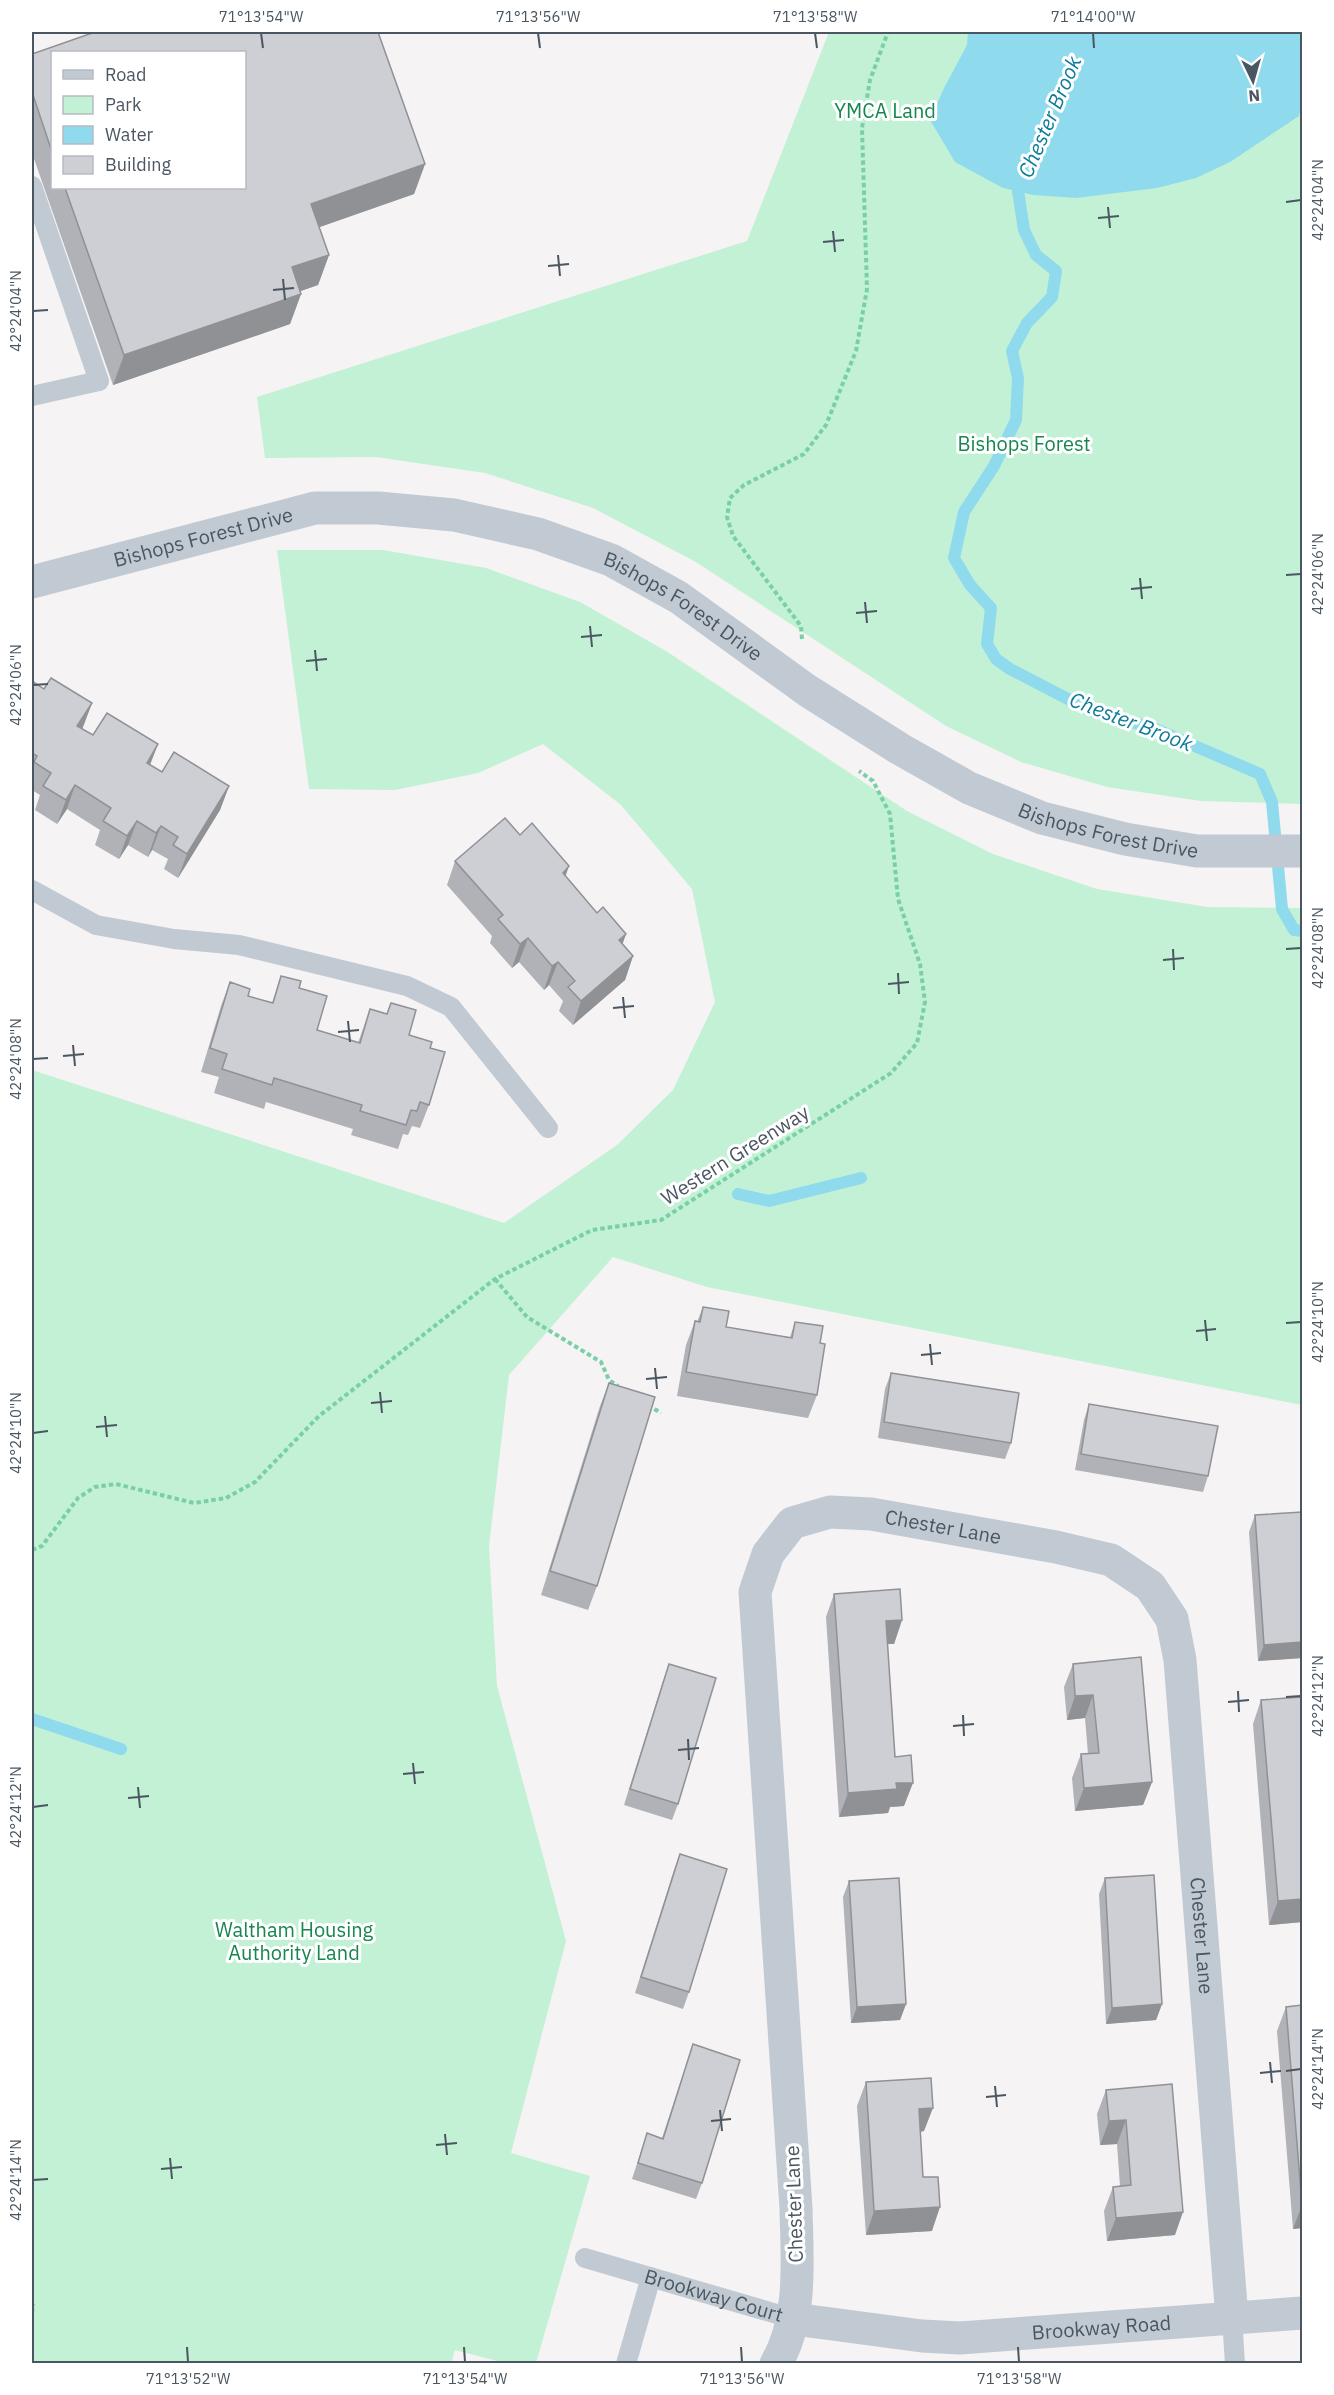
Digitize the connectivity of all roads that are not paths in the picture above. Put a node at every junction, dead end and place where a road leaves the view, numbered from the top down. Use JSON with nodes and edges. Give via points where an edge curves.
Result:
{"nodes":[{"id":1,"x":32,"y":186,"type":"edge"},
{"id":2,"x":32,"y":396,"type":"edge"},
{"id":3,"x":32,"y":582,"type":"edge"},
{"id":4,"x":1302,"y":851,"type":"edge"},
{"id":5,"x":32,"y":890,"type":"edge"},
{"id":6,"x":548,"y":1128,"type":"dead end"},
{"id":7,"x":585,"y":2258,"type":"dead end"},
{"id":8,"x":651,"y":2277,"type":"junction"},
{"id":9,"x":1302,"y":2313,"type":"edge"},
{"id":10,"x":794,"y":2319,"type":"junction"},
{"id":11,"x":1232,"y":2319,"type":"junction"},
{"id":12,"x":626,"y":2364,"type":"edge"},
{"id":13,"x":777,"y":2364,"type":"edge"},
{"id":14,"x":1235,"y":2364,"type":"edge"}],
"edges":[{"from":1,"to":2,"type":"lane","via":[[99,381]]},
{"from":3,"to":4,"type":"street","name":"Bishops Forest Drive","via":[[315,508],[378,508],[454,515],[538,534],[611,560],[678,597],[808,691],[881,738],[969,788],[1042,818],[1125,839],[1197,850]]},
{"from":5,"to":6,"type":"lane","via":[[96,925],[238,945],[407,986],[451,1007]]},
{"from":7,"to":8,"type":"lane","name":"Brookway Court"},
{"from":8,"to":10,"type":"lane","name":"Brookway Court"},
{"from":8,"to":12,"type":"lane"},
{"from":9,"to":11,"type":"street","name":"Brookway Road"},
{"from":10,"to":11,"type":"street","name":"Brookway Road","via":[[960,2338]]},
{"from":10,"to":11,"type":"street","name":"Chester Lane","via":[[796,2208],[755,1592],[768,1554],[792,1523],[830,1512],[871,1514],[1111,1560],[1150,1586],[1172,1619],[1180,1660]]},
{"from":10,"to":13,"type":"street","name":"Brookway Court"},
{"from":11,"to":14,"type":"lane"}]}
